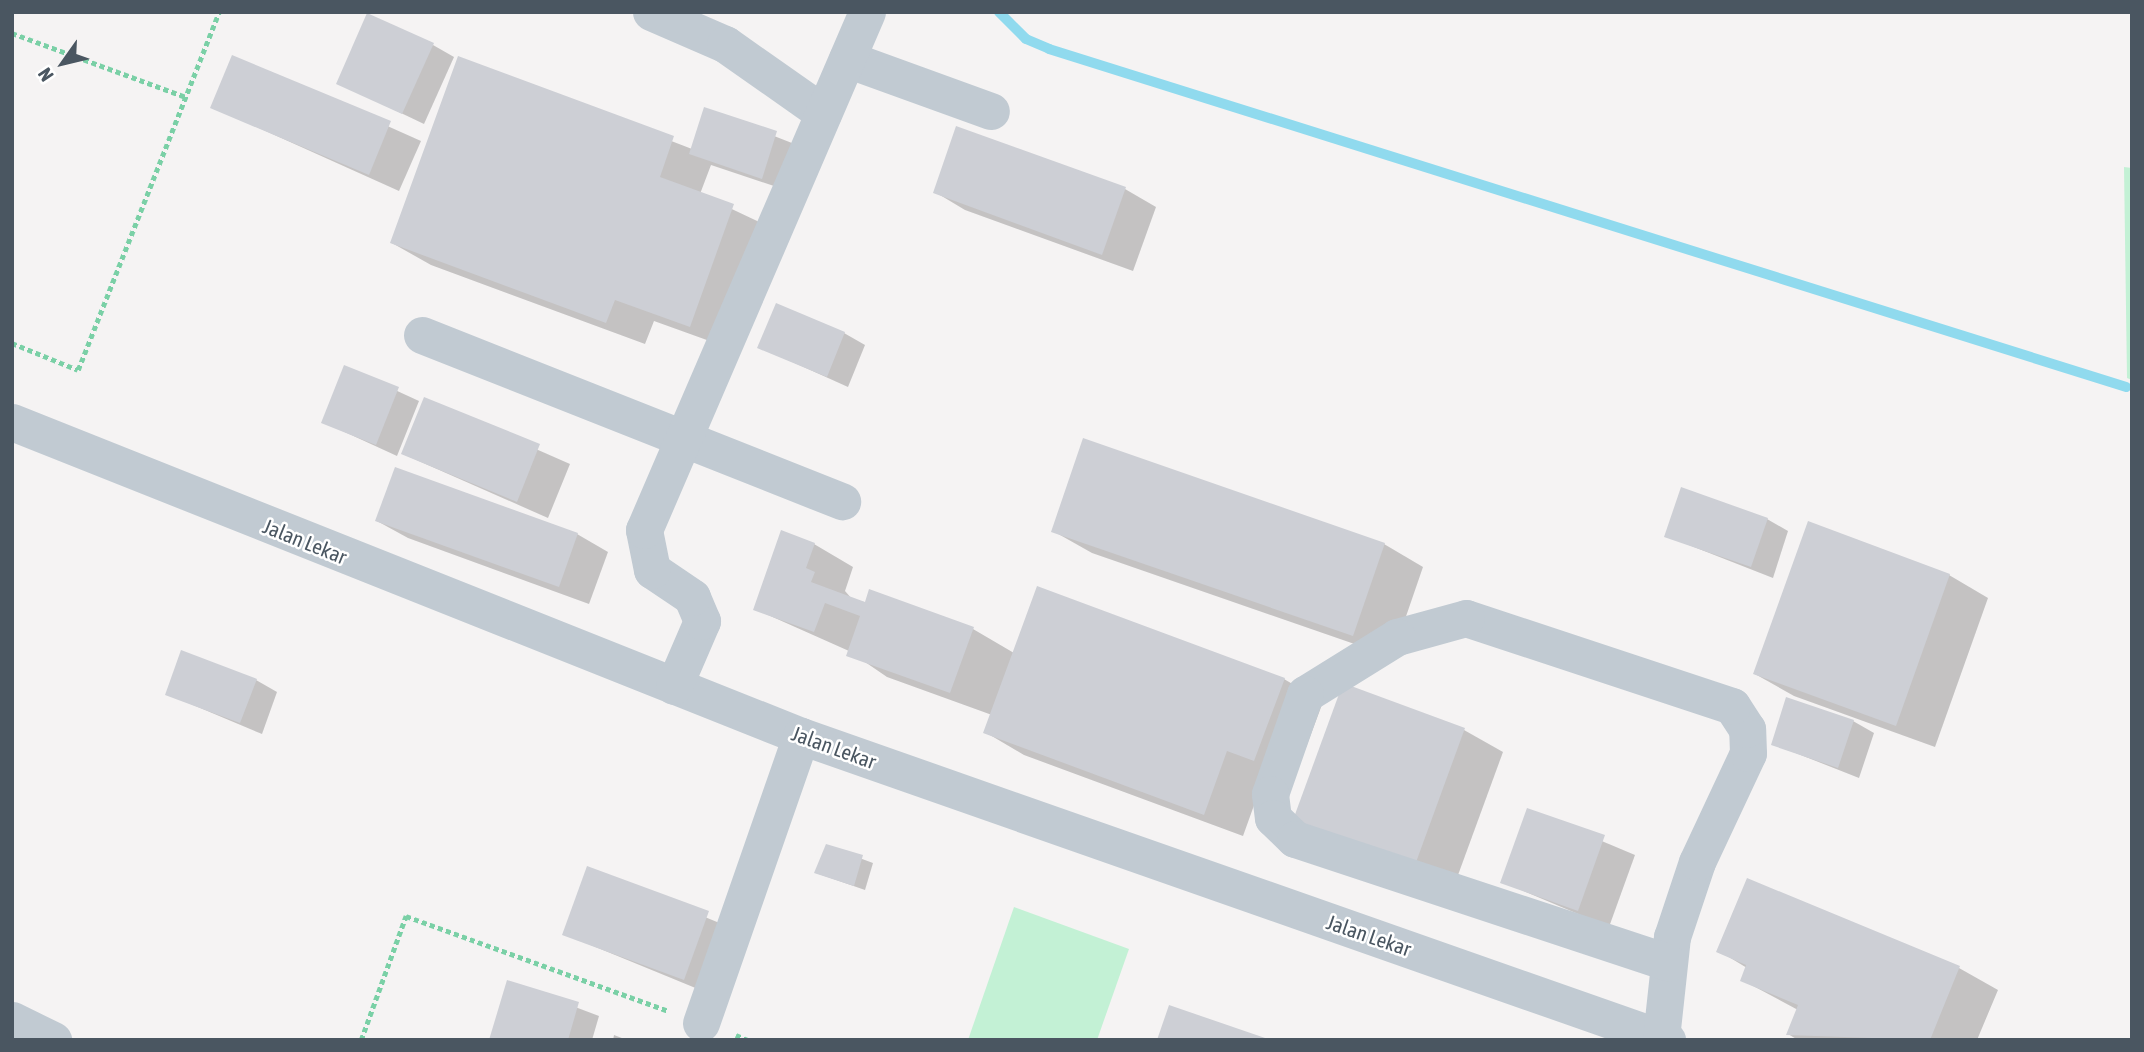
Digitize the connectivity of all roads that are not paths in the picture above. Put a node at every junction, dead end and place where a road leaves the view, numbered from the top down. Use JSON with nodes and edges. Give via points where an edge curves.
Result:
{"nodes":[{"id":1,"x":651,"y":12,"type":"edge"},
{"id":2,"x":867,"y":12,"type":"edge"},
{"id":3,"x":847,"y":59,"type":"junction"},
{"id":4,"x":991,"y":111,"type":"dead end"},
{"id":5,"x":823,"y":113,"type":"junction"},
{"id":6,"x":422,"y":335,"type":"dead end"},
{"id":7,"x":12,"y":422,"type":"edge"},
{"id":8,"x":682,"y":438,"type":"junction"},
{"id":9,"x":842,"y":501,"type":"dead end"},
{"id":10,"x":674,"y":686,"type":"junction"},
{"id":11,"x":801,"y":736,"type":"junction"},
{"id":12,"x":1668,"y":962,"type":"junction"},
{"id":13,"x":12,"y":1020,"type":"edge"},
{"id":14,"x":701,"y":1023,"type":"road end"},
{"id":15,"x":1664,"y":1039,"type":"edge"},
{"id":16,"x":53,"y":1040,"type":"edge"}],
"edges":[{"from":1,"to":5,"type":"street","via":[[725,44]]},
{"from":2,"to":3,"type":"street"},
{"from":3,"to":4,"type":"street"},
{"from":3,"to":5,"type":"street"},
{"from":5,"to":8,"type":"street"},
{"from":6,"to":8,"type":"street"},
{"from":7,"to":10,"type":"street","name":"Jalan Lekar"},
{"from":8,"to":9,"type":"street"},
{"from":8,"to":10,"type":"street","via":[[643,542],[652,570],[692,597],[700,614],[698,640]]},
{"from":10,"to":11,"type":"street","name":"Jalan Lekar"},
{"from":11,"to":14,"type":"street"},
{"from":11,"to":15,"type":"street","name":"Jalan Lekar"},
{"from":12,"to":12,"type":"street","via":[[1698,862],[1748,753],[1747,729],[1732,706],[1466,618],[1397,637],[1306,694],[1270,794],[1273,817],[1295,839]]},
{"from":12,"to":15,"type":"street"},
{"from":13,"to":16,"type":"street"}]}
